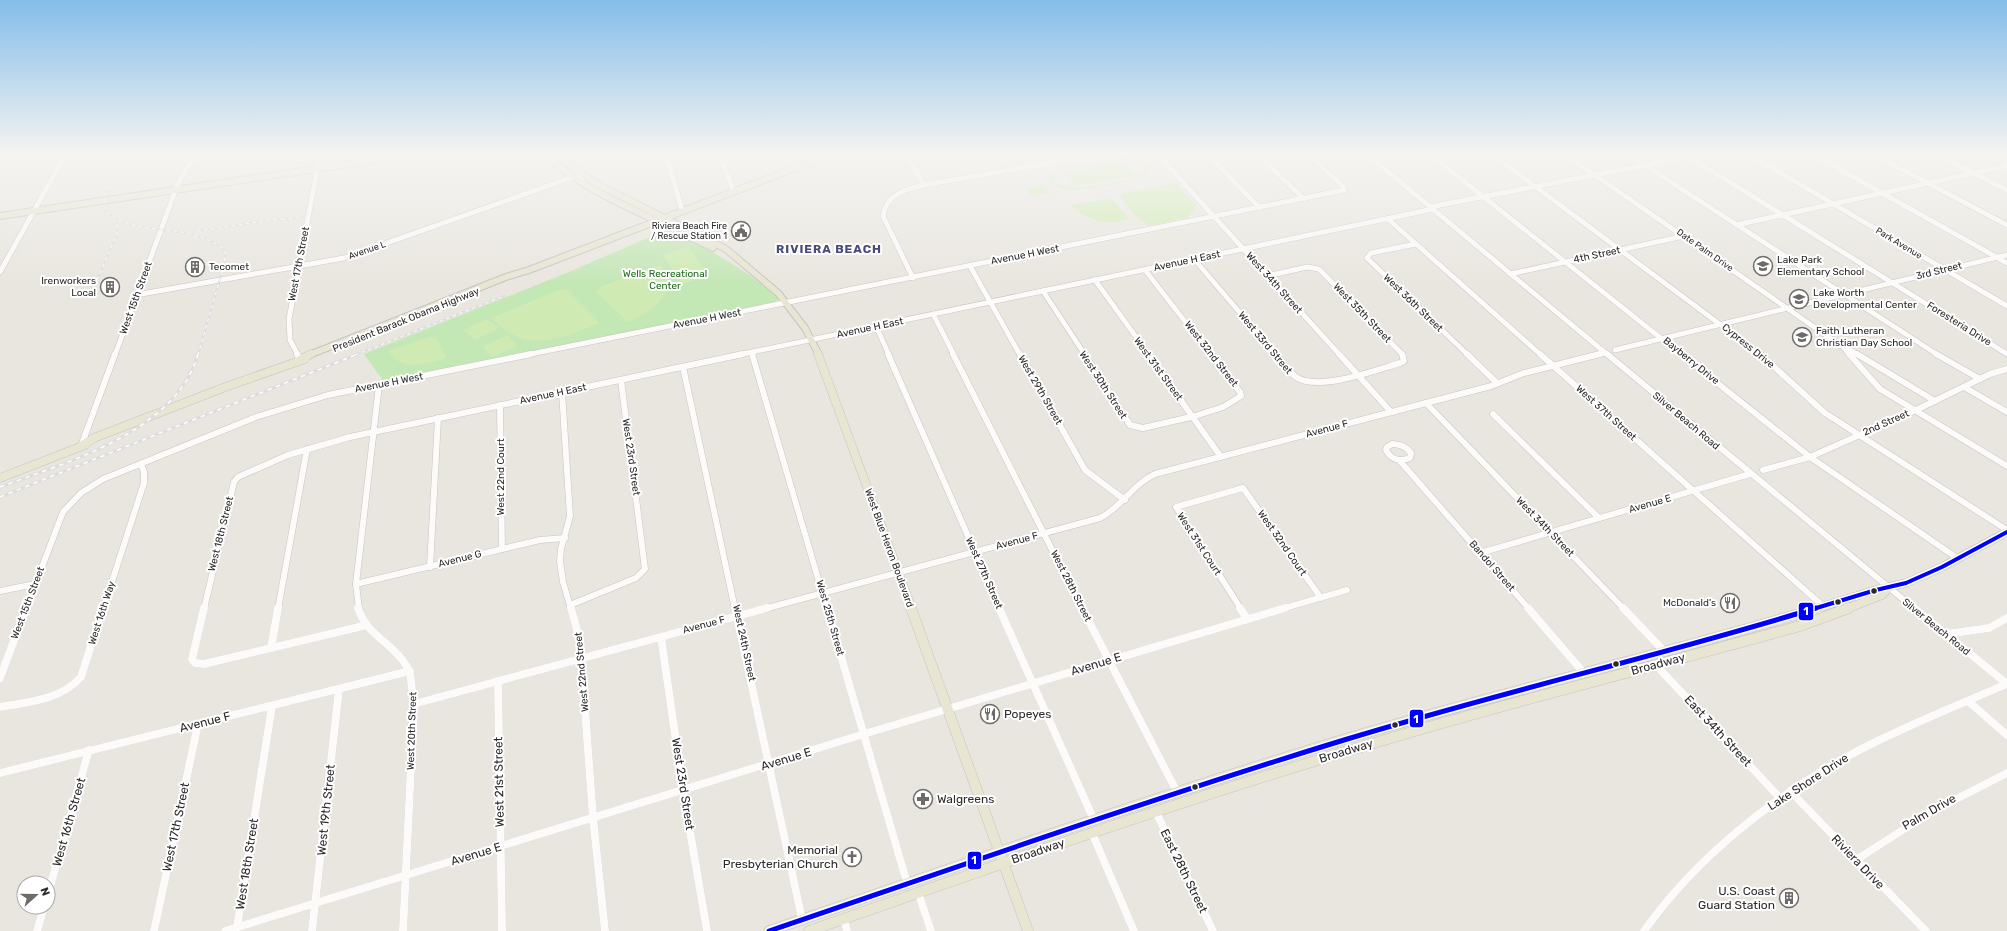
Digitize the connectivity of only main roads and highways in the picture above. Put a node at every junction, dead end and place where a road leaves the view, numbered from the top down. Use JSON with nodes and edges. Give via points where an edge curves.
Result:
{"nodes":[{"id":1,"x":109,"y":198,"type":"edge"},
{"id":2,"x":614,"y":198,"type":"edge"},
{"id":3,"x":627,"y":198,"type":"edge"},
{"id":4,"x":712,"y":198,"type":"edge"},
{"id":5,"x":35,"y":210,"type":"junction"},
{"id":6,"x":0,"y":213,"type":"edge"},
{"id":7,"x":0,"y":216,"type":"edge"},
{"id":8,"x":663,"y":217,"type":"junction"},
{"id":9,"x":656,"y":220,"type":"junction"},
{"id":10,"x":735,"y":258,"type":"junction"},
{"id":11,"x":0,"y":478,"type":"edge"},
{"id":12,"x":2007,"y":531,"type":"edge"},
{"id":13,"x":1889,"y":589,"type":"junction"},
{"id":14,"x":1789,"y":618,"type":"junction"},
{"id":15,"x":1746,"y":640,"type":"junction"},
{"id":16,"x":1664,"y":652,"type":"junction"},
{"id":17,"x":1655,"y":664,"type":"junction"},
{"id":18,"x":1213,"y":781,"type":"junction"},
{"id":19,"x":1156,"y":812,"type":"junction"},
{"id":20,"x":999,"y":852,"type":"junction"},
{"id":21,"x":1003,"y":863,"type":"junction"},
{"id":22,"x":769,"y":931,"type":"edge"},
{"id":23,"x":809,"y":931,"type":"edge"},
{"id":24,"x":1028,"y":931,"type":"edge"}],
"edges":[{"from":1,"to":5,"type":"main road"},
{"from":2,"to":9,"type":"main road","name":"West Blue Heron Boulevard"},
{"from":3,"to":8,"type":"main road","name":"West Blue Heron Boulevard"},
{"from":4,"to":8,"type":"main road","name":"President Barack Obama Highway"},
{"from":5,"to":6,"type":"main road"},
{"from":5,"to":7,"type":"main road"},
{"from":8,"to":9,"type":"main road","name":"President Barack Obama Highway"},
{"from":8,"to":10,"type":"main road","name":"West Blue Heron Boulevard","via":[[726,249]]},
{"from":9,"to":10,"type":"main road","name":"West Blue Heron Boulevard"},
{"from":9,"to":11,"type":"main road","name":"President Barack Obama Highway","via":[[312,358],[300,360],[237,384],[141,425]]},
{"from":10,"to":20,"type":"main road","name":"West Blue Heron Boulevard","via":[[788,303],[812,340]]},
{"from":12,"to":13,"type":"main road","via":[[1957,558]]},
{"from":13,"to":14,"type":"main road","name":"Broadway","via":[[1876,590]]},
{"from":13,"to":15,"type":"main road","name":"Broadway","via":[[1882,595],[1822,619]]},
{"from":14,"to":15,"type":"main road","via":[[1788,623],[1747,634]]},
{"from":14,"to":16,"type":"main road","name":"Broadway"},
{"from":15,"to":17,"type":"main road","name":"Broadway"},
{"from":16,"to":17,"type":"main road"},
{"from":16,"to":18,"type":"main road","name":"Broadway","via":[[1429,715]]},
{"from":17,"to":19,"type":"main road","name":"Broadway","via":[[1436,724]]},
{"from":18,"to":19,"type":"main road","via":[[1207,788],[1161,802]]},
{"from":18,"to":20,"type":"main road","name":"Broadway"},
{"from":19,"to":21,"type":"main road","name":"Broadway"},
{"from":20,"to":21,"type":"main road","name":"West Blue Heron Boulevard"},
{"from":20,"to":22,"type":"main road","name":"Broadway"},
{"from":21,"to":23,"type":"main road","name":"Broadway"},
{"from":21,"to":24,"type":"main road","name":"West Blue Heron Boulevard"}]}
